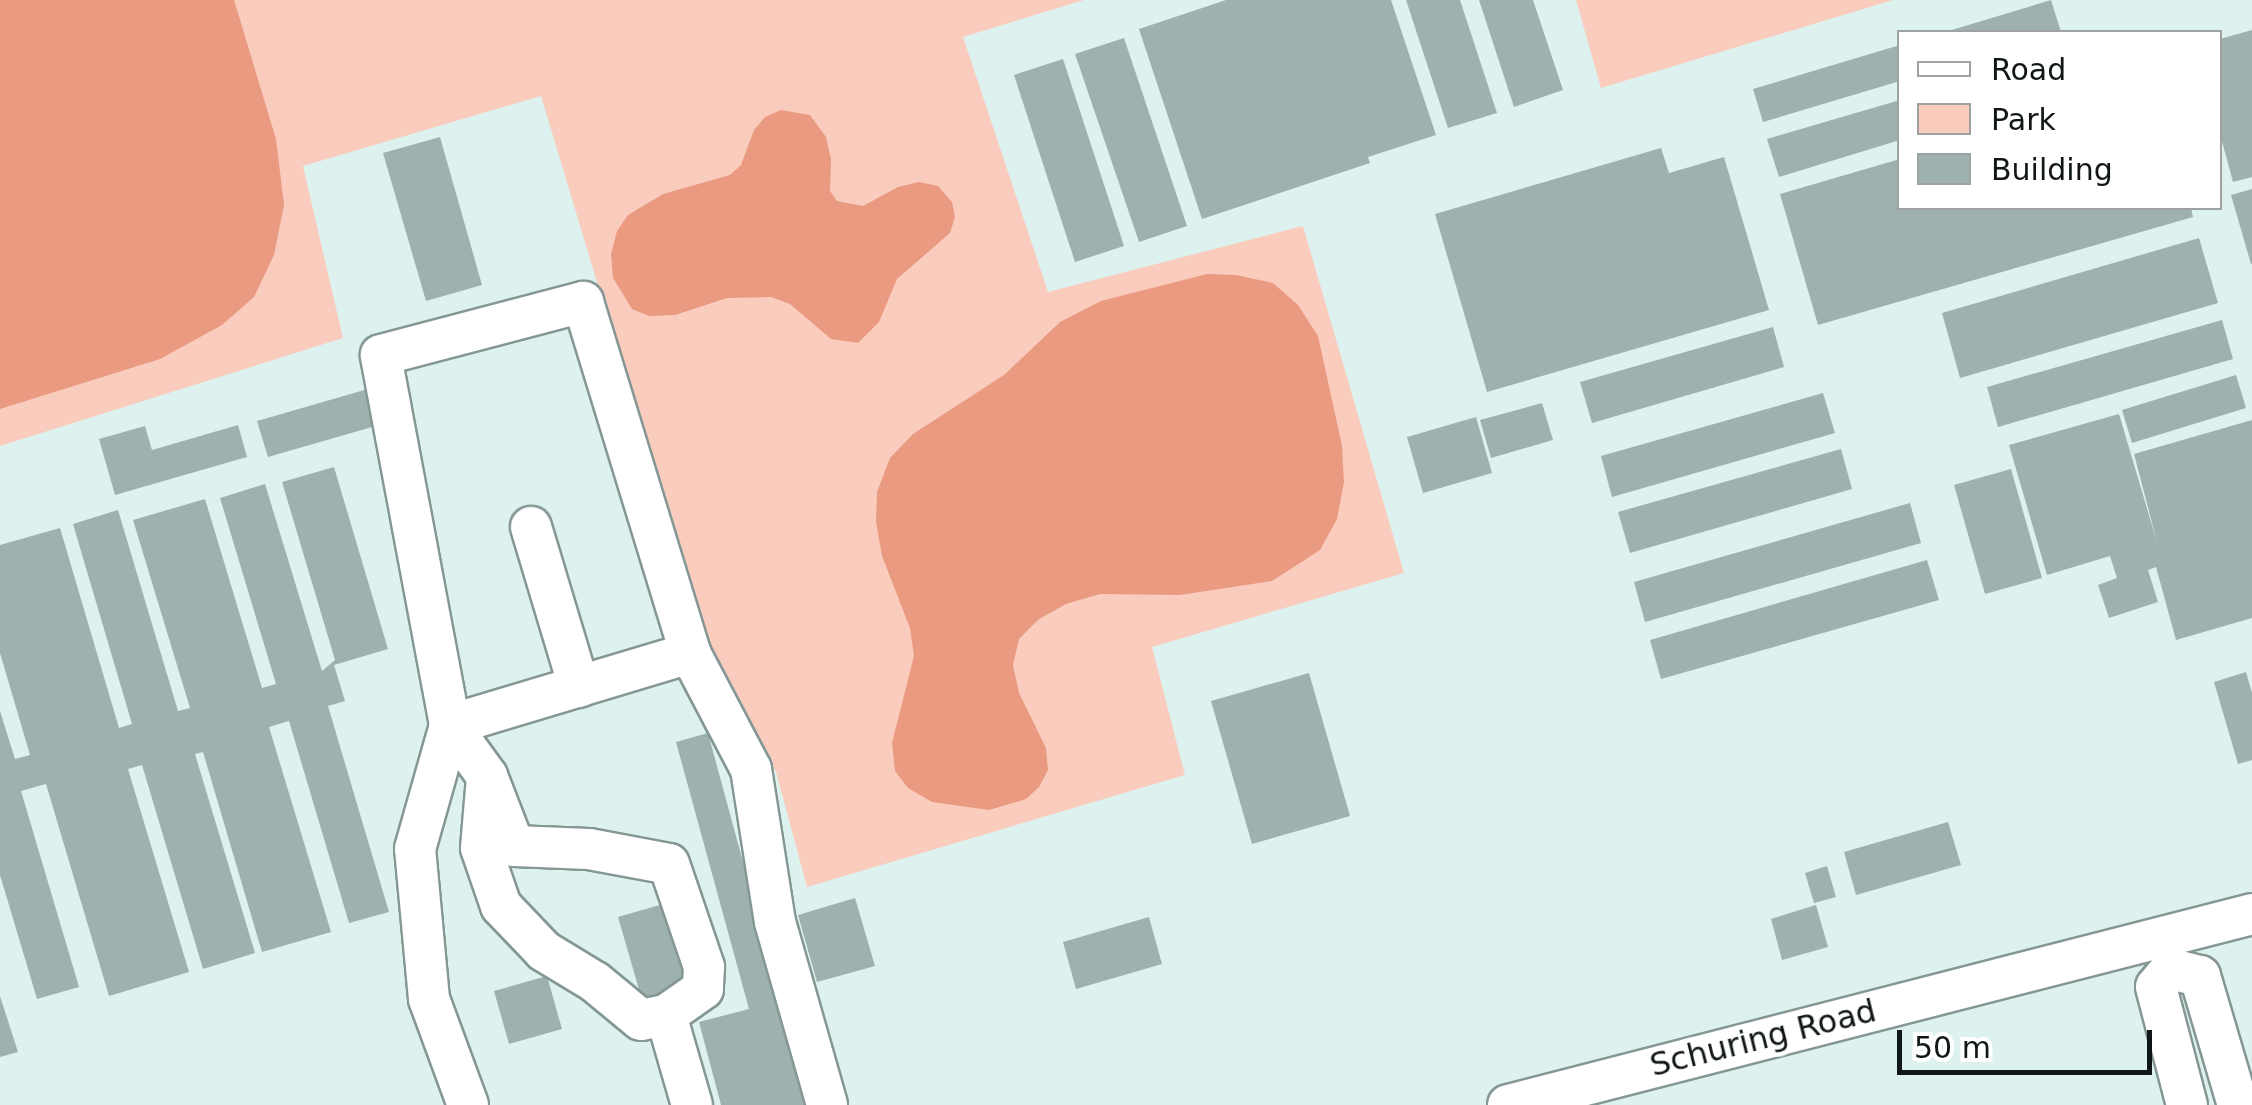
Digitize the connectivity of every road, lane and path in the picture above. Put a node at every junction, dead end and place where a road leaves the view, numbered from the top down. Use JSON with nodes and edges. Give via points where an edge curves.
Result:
{"nodes":[{"id":1,"x":531,"y":528,"type":"dead end"},
{"id":2,"x":690,"y":653,"type":"junction"},
{"id":3,"x":578,"y":686,"type":"junction"},
{"id":4,"x":450,"y":724,"type":"junction"},
{"id":5,"x":487,"y":776,"type":"junction"},
{"id":6,"x":2252,"y":914,"type":"edge"},
{"id":7,"x":2166,"y":953,"type":"junction"},
{"id":8,"x":666,"y":1014,"type":"junction"},
{"id":9,"x":2239,"y":1061,"type":"edge"},
{"id":10,"x":2183,"y":1091,"type":"edge"},
{"id":11,"x":1577,"y":1095,"type":"edge"},
{"id":12,"x":468,"y":1105,"type":"edge"},
{"id":13,"x":692,"y":1105,"type":"edge"},
{"id":14,"x":828,"y":1105,"type":"edge"},
{"id":15,"x":1508,"y":1105,"type":"edge"},
{"id":16,"x":2238,"y":1105,"type":"edge"}],
"edges":[{"from":1,"to":3,"type":"street"},
{"from":2,"to":3,"type":"street"},
{"from":2,"to":4,"type":"street","via":[[583,302],[382,355]]},
{"from":2,"to":14,"type":"street","via":[[751,769],[775,922]]},
{"from":3,"to":4,"type":"street"},
{"from":4,"to":5,"type":"street"},
{"from":4,"to":12,"type":"street","via":[[415,849],[429,999]]},
{"from":5,"to":8,"type":"street","via":[[481,848],[501,906],[544,951],[641,1020]]},
{"from":5,"to":8,"type":"street","via":[[514,846],[589,849],[669,864],[704,966],[703,989]]},
{"from":6,"to":7,"type":"street","name":"Schuring Road"},
{"from":7,"to":9,"type":"street","via":[[2200,976]]},
{"from":7,"to":10,"type":"street","via":[[2156,988]]},
{"from":7,"to":11,"type":"street","name":"Schuring Road"},
{"from":8,"to":13,"type":"street"},
{"from":9,"to":10,"type":"street"},
{"from":9,"to":16,"type":"street"},
{"from":11,"to":15,"type":"street","name":"Schuring Road"}]}
